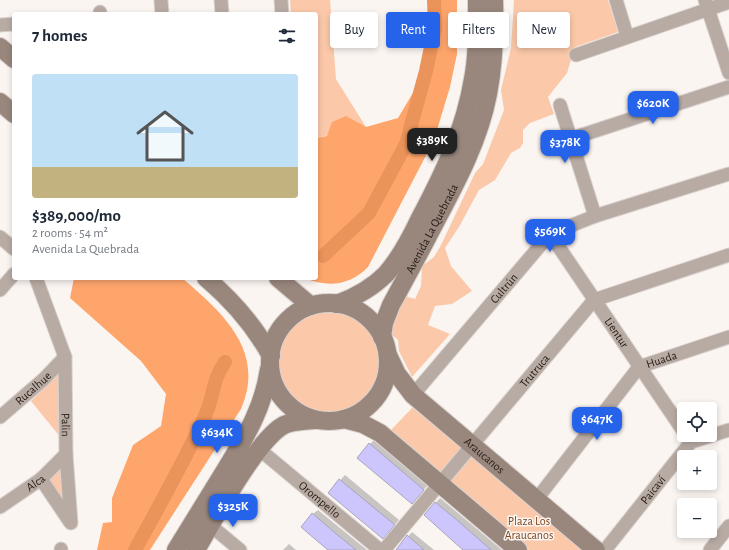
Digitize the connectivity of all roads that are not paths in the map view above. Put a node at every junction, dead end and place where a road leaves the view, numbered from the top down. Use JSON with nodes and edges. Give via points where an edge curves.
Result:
{"nodes":[{"id":1,"x":221,"y":0,"type":"edge"},
{"id":2,"x":281,"y":0,"type":"edge"},
{"id":3,"x":477,"y":0,"type":"edge"},
{"id":4,"x":494,"y":0,"type":"edge"},
{"id":5,"x":616,"y":0,"type":"edge"},
{"id":6,"x":729,"y":2,"type":"edge"},
{"id":7,"x":707,"y":5,"type":"edge"},
{"id":8,"x":222,"y":12,"type":"edge"},
{"id":9,"x":282,"y":12,"type":"edge"},
{"id":10,"x":12,"y":24,"type":"edge"},
{"id":11,"x":0,"y":25,"type":"edge"},
{"id":12,"x":627,"y":36,"type":"junction"},
{"id":13,"x":0,"y":48,"type":"edge"},
{"id":14,"x":576,"y":55,"type":"dead end"},
{"id":15,"x":12,"y":57,"type":"edge"},
{"id":16,"x":729,"y":73,"type":"edge"},
{"id":17,"x":729,"y":87,"type":"edge"},
{"id":18,"x":560,"y":105,"type":"dead end"},
{"id":19,"x":570,"y":139,"type":"junction"},
{"id":20,"x":729,"y":174,"type":"edge"},
{"id":21,"x":595,"y":216,"type":"junction"},
{"id":22,"x":550,"y":234,"type":"junction"},
{"id":23,"x":0,"y":237,"type":"edge"},
{"id":24,"x":12,"y":247,"type":"edge"},
{"id":25,"x":729,"y":255,"type":"edge"},
{"id":26,"x":12,"y":276,"type":"edge"},
{"id":27,"x":37,"y":280,"type":"edge"},
{"id":28,"x":208,"y":280,"type":"edge"},
{"id":29,"x":280,"y":280,"type":"edge"},
{"id":30,"x":0,"y":290,"type":"edge"},
{"id":31,"x":594,"y":300,"type":"junction"},
{"id":32,"x":337,"y":304,"type":"junction"},
{"id":33,"x":312,"y":306,"type":"junction"},
{"id":34,"x":729,"y":337,"type":"edge"},
{"id":35,"x":384,"y":344,"type":"junction"},
{"id":36,"x":65,"y":357,"type":"junction"},
{"id":37,"x":270,"y":359,"type":"junction"},
{"id":38,"x":640,"y":367,"type":"junction"},
{"id":39,"x":413,"y":395,"type":"junction"},
{"id":40,"x":0,"y":417,"type":"edge"},
{"id":41,"x":344,"y":419,"type":"junction"},
{"id":42,"x":316,"y":420,"type":"junction"},
{"id":43,"x":677,"y":421,"type":"edge"},
{"id":44,"x":729,"y":430,"type":"edge"},
{"id":45,"x":717,"y":432,"type":"edge"},
{"id":46,"x":683,"y":442,"type":"edge"},
{"id":47,"x":472,"y":446,"type":"junction"},
{"id":48,"x":259,"y":449,"type":"junction"},
{"id":49,"x":66,"y":454,"type":"junction"},
{"id":50,"x":41,"y":479,"type":"junction"},
{"id":51,"x":440,"y":484,"type":"junction"},
{"id":52,"x":536,"y":500,"type":"junction"},
{"id":53,"x":0,"y":507,"type":"edge"},
{"id":54,"x":210,"y":525,"type":"junction"},
{"id":55,"x":729,"y":526,"type":"edge"},
{"id":56,"x":176,"y":550,"type":"edge"},
{"id":57,"x":196,"y":550,"type":"edge"},
{"id":58,"x":240,"y":550,"type":"edge"},
{"id":59,"x":380,"y":550,"type":"edge"},
{"id":60,"x":384,"y":550,"type":"edge"},
{"id":61,"x":518,"y":550,"type":"edge"},
{"id":62,"x":596,"y":550,"type":"edge"},
{"id":63,"x":605,"y":550,"type":"edge"},
{"id":64,"x":710,"y":550,"type":"edge"}],
"edges":[{"from":1,"to":8,"type":"street"},
{"from":2,"to":9,"type":"street"},
{"from":3,"to":32,"type":"main road","name":"Avenida La Quebrada","via":[[474,78],[460,132],[442,178],[394,264],[368,289]]},
{"from":4,"to":35,"type":"main road","name":"Avenida La Quebrada","via":[[495,34],[491,76],[473,144],[455,186],[391,305],[384,323]]},
{"from":5,"to":12,"type":"street"},
{"from":6,"to":7,"type":"street"},
{"from":7,"to":12,"type":"street"},
{"from":7,"to":16,"type":"street"},
{"from":10,"to":11,"type":"street"},
{"from":12,"to":14,"type":"street"},
{"from":13,"to":15,"type":"main road"},
{"from":17,"to":19,"type":"street"},
{"from":18,"to":19,"type":"street"},
{"from":19,"to":21,"type":"street"},
{"from":20,"to":21,"type":"street","name":"Cultrún"},
{"from":21,"to":22,"type":"street","name":"Cultrún"},
{"from":22,"to":31,"type":"street","name":"Lientur"},
{"from":22,"to":39,"type":"street","name":"Cultrún"},
{"from":23,"to":24,"type":"street"},
{"from":25,"to":31,"type":"street"},
{"from":26,"to":30,"type":"street"},
{"from":27,"to":36,"type":"street","name":"Palin"},
{"from":28,"to":37,"type":"main road","via":[[241,311],[258,333]]},
{"from":29,"to":33,"type":"main road"},
{"from":31,"to":38,"type":"street","name":"Lientur"},
{"from":31,"to":47,"type":"street","name":"Trutruca"},
{"from":32,"to":33,"type":"main road","via":[[323,303]]},
{"from":32,"to":35,"type":"main road","via":[[360,312],[373,324]]},
{"from":33,"to":37,"type":"main road","via":[[296,313],[282,326],[273,343]]},
{"from":34,"to":38,"type":"street","name":"Huada"},
{"from":35,"to":39,"type":"main road","name":"Araucanos","via":[[397,374]]},
{"from":35,"to":41,"type":"main road","via":[[386,374],[380,392],[368,406]]},
{"from":36,"to":40,"type":"street","name":"Rucalhue"},
{"from":36,"to":49,"type":"street","name":"Palin"},
{"from":37,"to":42,"type":"main road","via":[[273,381],[282,399],[296,411]]},
{"from":37,"to":56,"type":"main road","via":[[266,388],[252,423]]},
{"from":38,"to":43,"type":"street","name":"Lientur"},
{"from":38,"to":52,"type":"street","name":"Huada"},
{"from":39,"to":47,"type":"main road","name":"Araucanos"},
{"from":41,"to":42,"type":"main road"},
{"from":41,"to":51,"type":"main road","via":[[364,424],[380,433]]},
{"from":42,"to":48,"type":"main road","via":[[286,424],[277,429]]},
{"from":44,"to":45,"type":"street"},
{"from":46,"to":63,"type":"street","name":"Paicaví"},
{"from":47,"to":51,"type":"street","name":"Trutruca"},
{"from":47,"to":52,"type":"main road","name":"Araucanos"},
{"from":48,"to":54,"type":"main road"},
{"from":48,"to":59,"type":"street","name":"Orompello"},
{"from":49,"to":50,"type":"street","name":"Alca"},
{"from":49,"to":50,"type":"street","name":"Palin","via":[[71,523]]},
{"from":50,"to":53,"type":"street","name":"Alca"},
{"from":51,"to":60,"type":"street","name":"Trutruca"},
{"from":51,"to":61,"type":"main road"},
{"from":52,"to":62,"type":"main road","name":"Araucanos"},
{"from":54,"to":57,"type":"main road"},
{"from":54,"to":58,"type":"street"},
{"from":55,"to":64,"type":"street"}]}
